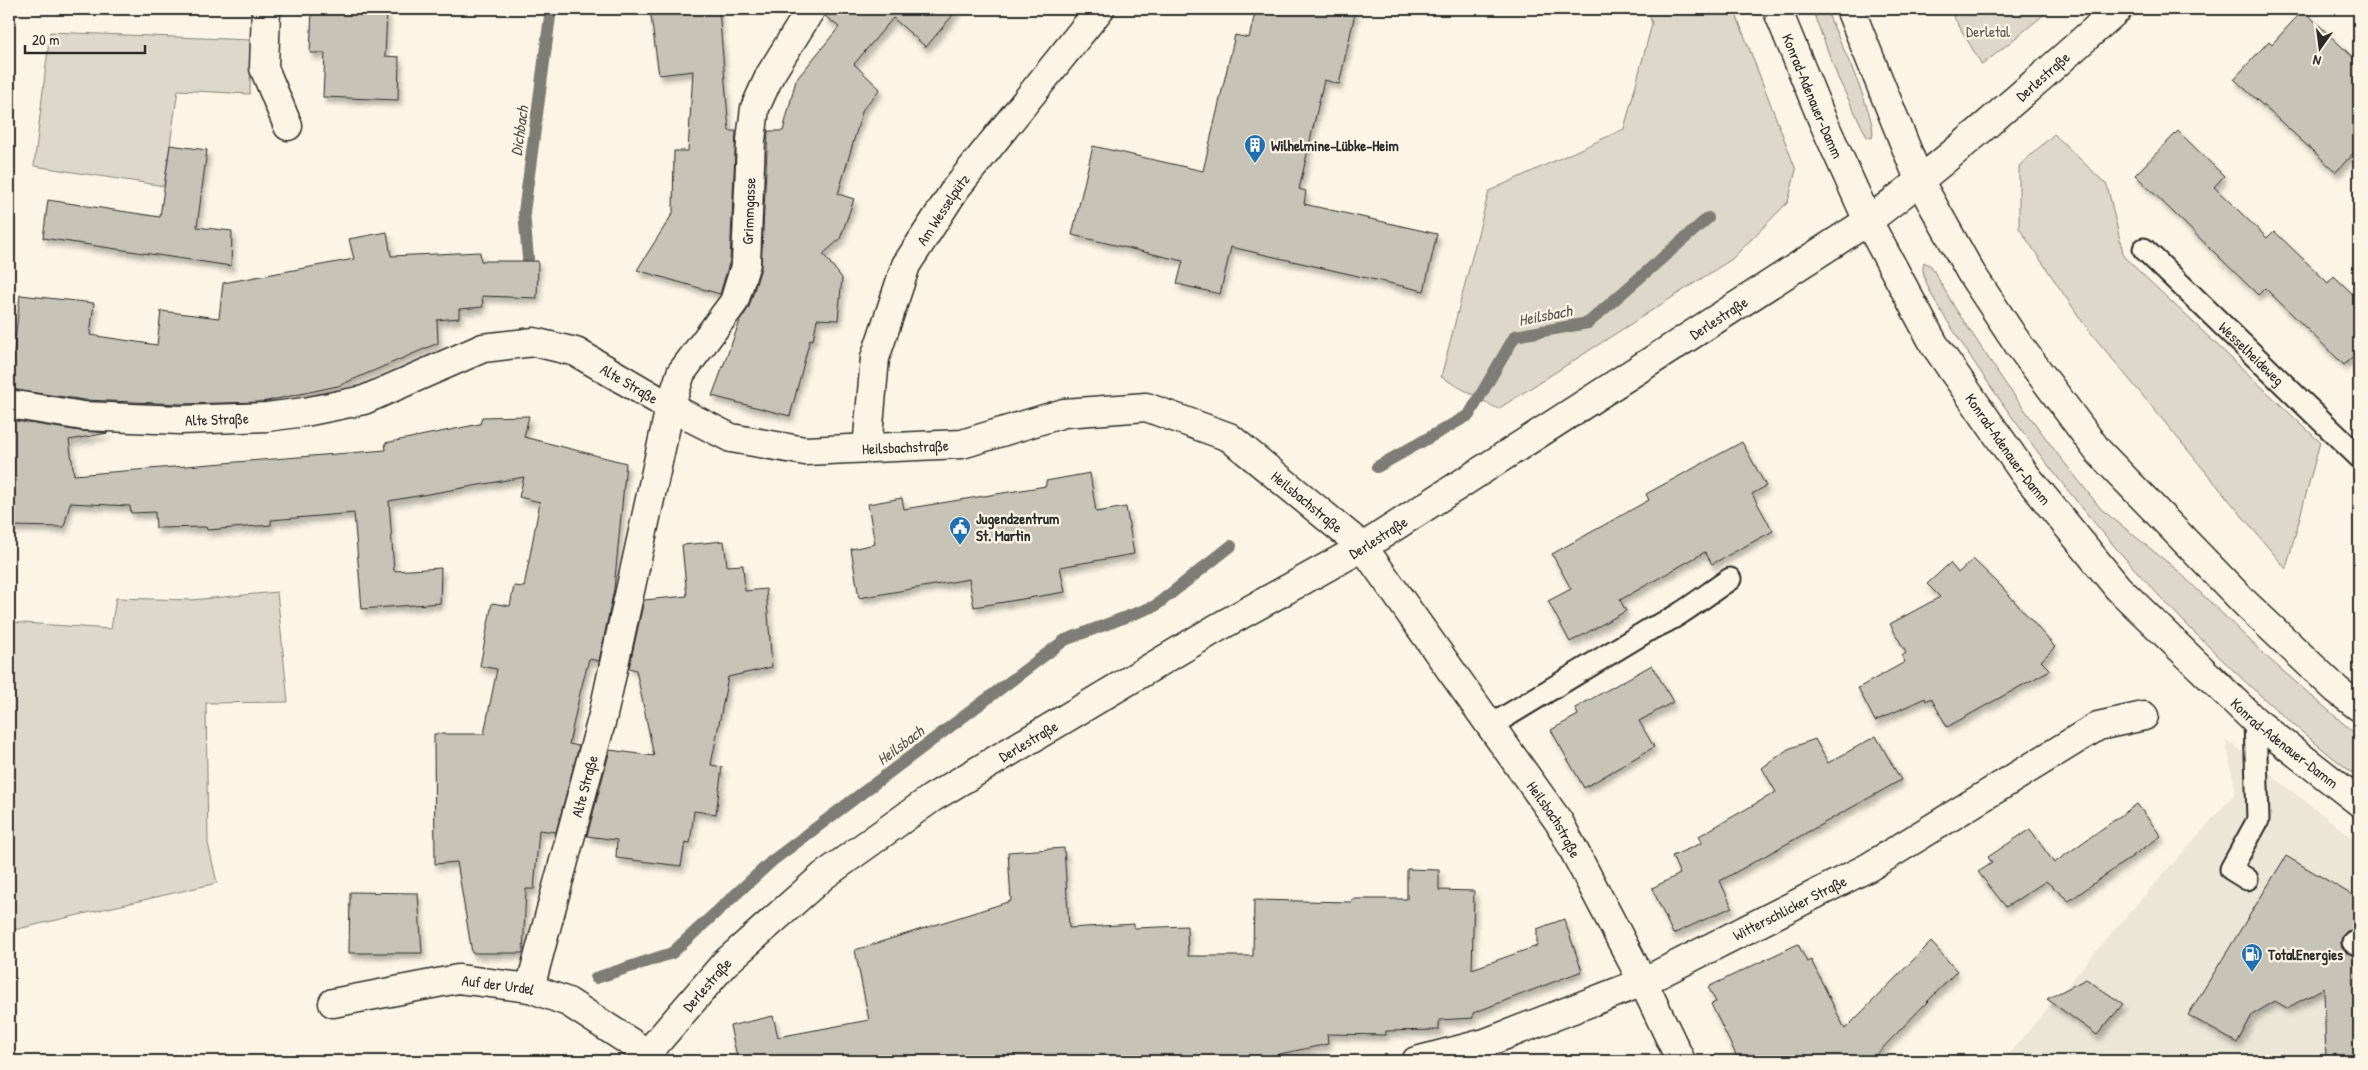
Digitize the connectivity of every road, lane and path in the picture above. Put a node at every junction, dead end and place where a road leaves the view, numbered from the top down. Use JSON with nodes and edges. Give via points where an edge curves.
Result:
{"nodes":[{"id":1,"x":266,"y":9,"type":"edge"},
{"id":2,"x":812,"y":9,"type":"edge"},
{"id":3,"x":1100,"y":9,"type":"edge"},
{"id":4,"x":1777,"y":9,"type":"edge"},
{"id":5,"x":1850,"y":9,"type":"edge"},
{"id":6,"x":2118,"y":9,"type":"edge"},
{"id":7,"x":288,"y":126,"type":"dead end"},
{"id":8,"x":1920,"y":182,"type":"junction"},
{"id":9,"x":1868,"y":222,"type":"junction"},
{"id":10,"x":2144,"y":249,"type":"dead end"},
{"id":11,"x":9,"y":404,"type":"edge"},
{"id":12,"x":670,"y":407,"type":"junction"},
{"id":13,"x":867,"y":448,"type":"junction"},
{"id":14,"x":2359,"y":457,"type":"edge"},
{"id":15,"x":1363,"y":547,"type":"junction"},
{"id":16,"x":1730,"y":580,"type":"dead end"},
{"id":17,"x":2359,"y":707,"type":"edge"},
{"id":18,"x":2144,"y":716,"type":"dead end"},
{"id":19,"x":2255,"y":721,"type":"junction"},
{"id":20,"x":1490,"y":726,"type":"junction"},
{"id":21,"x":2359,"y":802,"type":"edge"},
{"id":22,"x":2247,"y":879,"type":"dead end"},
{"id":23,"x":1643,"y":982,"type":"junction"},
{"id":24,"x":530,"y":988,"type":"junction"},
{"id":25,"x":334,"y":1003,"type":"dead end"},
{"id":26,"x":644,"y":1057,"type":"edge"},
{"id":27,"x":1416,"y":1061,"type":"edge"},
{"id":28,"x":1681,"y":1061,"type":"edge"}],
"edges":[{"from":1,"to":7,"type":"street","via":[[264,68]]},
{"from":2,"to":12,"type":"street","name":"Grimmgasse","via":[[770,75],[755,108],[746,263],[734,302],[681,373]]},
{"from":3,"to":13,"type":"street","name":"Am Wesselpütz","via":[[956,188],[906,266],[875,358]]},
{"from":4,"to":9,"type":"street","name":"Konrad-Adenauer-Damm"},
{"from":5,"to":8,"type":"street"},
{"from":6,"to":8,"type":"street","name":"Derlestraße"},
{"from":8,"to":9,"type":"street","name":"Derlestraße"},
{"from":8,"to":17,"type":"street","via":[[1997,313],[2098,451],[2246,604]]},
{"from":9,"to":15,"type":"street","name":"Derlestraße"},
{"from":9,"to":19,"type":"street","name":"Konrad-Adenauer-Damm","via":[[1934,344],[2024,473],[2118,588]]},
{"from":10,"to":14,"type":"lane","name":"Wesselheideweg"},
{"from":11,"to":12,"type":"street","name":"Alte Straße","via":[[83,416],[180,420],[267,417],[364,400],[483,348],[534,342],[576,352]]},
{"from":12,"to":13,"type":"street","name":"Heilsbachstraße","via":[[731,438],[805,451]]},
{"from":12,"to":24,"type":"street","name":"Alte Straße","via":[[602,715]]},
{"from":13,"to":15,"type":"street","name":"Heilsbachstraße","via":[[962,444],[1064,413],[1146,407],[1229,437]]},
{"from":15,"to":20,"type":"street","name":"Heilsbachstraße"},
{"from":15,"to":26,"type":"street","name":"Derlestraße","via":[[1217,628],[932,798],[823,876],[724,964]]},
{"from":16,"to":20,"type":"lane","via":[[1672,621],[1652,628]]},
{"from":18,"to":23,"type":"street","name":"Witterschlicker Straße","via":[[2098,726],[1869,867]]},
{"from":19,"to":21,"type":"street","name":"Konrad-Adenauer-Damm"},
{"from":19,"to":22,"type":"lane","via":[[2258,820],[2231,869]]},
{"from":20,"to":23,"type":"street","name":"Heilsbachstraße","via":[[1559,822]]},
{"from":23,"to":27,"type":"street","name":"Witterschlicker Straße","via":[[1485,1043]]},
{"from":23,"to":28,"type":"street","name":"Heilsbachstraße"},
{"from":24,"to":25,"type":"street","name":"Auf der Urdel","via":[[458,979]]},
{"from":24,"to":26,"type":"street","name":"Auf der Urdel","via":[[568,1002]]}]}
